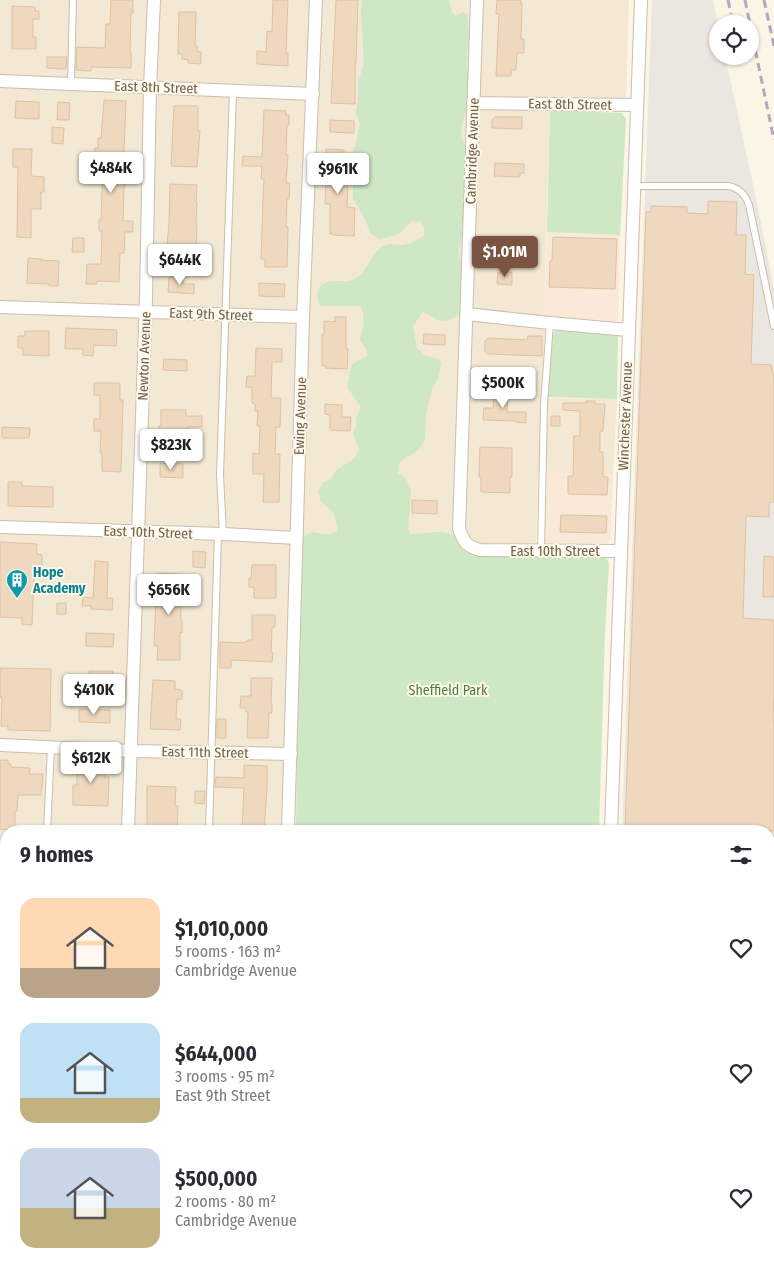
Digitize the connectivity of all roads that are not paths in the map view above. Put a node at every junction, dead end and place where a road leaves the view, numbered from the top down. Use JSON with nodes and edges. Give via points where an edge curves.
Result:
{"nodes":[{"id":1,"x":73,"y":0,"type":"edge"},
{"id":2,"x":154,"y":0,"type":"edge"},
{"id":3,"x":316,"y":0,"type":"edge"},
{"id":4,"x":477,"y":0,"type":"edge"},
{"id":5,"x":641,"y":0,"type":"edge"},
{"id":6,"x":0,"y":81,"type":"edge"},
{"id":7,"x":71,"y":84,"type":"junction"},
{"id":8,"x":150,"y":87,"type":"junction"},
{"id":9,"x":233,"y":90,"type":"junction"},
{"id":10,"x":313,"y":94,"type":"junction"},
{"id":11,"x":473,"y":103,"type":"junction"},
{"id":12,"x":637,"y":105,"type":"junction"},
{"id":13,"x":634,"y":186,"type":"junction"},
{"id":14,"x":0,"y":307,"type":"edge"},
{"id":15,"x":145,"y":312,"type":"junction"},
{"id":16,"x":467,"y":314,"type":"junction"},
{"id":17,"x":225,"y":315,"type":"junction"},
{"id":18,"x":303,"y":318,"type":"junction"},
{"id":19,"x":550,"y":323,"type":"junction"},
{"id":20,"x":774,"y":326,"type":"edge"},
{"id":21,"x":628,"y":330,"type":"junction"},
{"id":22,"x":0,"y":527,"type":"edge"},
{"id":23,"x":138,"y":532,"type":"junction"},
{"id":24,"x":220,"y":534,"type":"junction"},
{"id":25,"x":296,"y":538,"type":"junction"},
{"id":26,"x":463,"y":540,"type":"joint"},
{"id":27,"x":541,"y":550,"type":"junction"},
{"id":28,"x":621,"y":551,"type":"junction"},
{"id":29,"x":0,"y":745,"type":"edge"},
{"id":30,"x":51,"y":747,"type":"junction"},
{"id":31,"x":130,"y":751,"type":"junction"},
{"id":32,"x":212,"y":752,"type":"junction"},
{"id":33,"x":291,"y":754,"type":"junction"},
{"id":34,"x":47,"y":825,"type":"edge"},
{"id":35,"x":128,"y":825,"type":"edge"},
{"id":36,"x":209,"y":825,"type":"edge"},
{"id":37,"x":288,"y":825,"type":"edge"},
{"id":38,"x":611,"y":825,"type":"edge"}],
"edges":[{"from":1,"to":7,"type":"lane"},
{"from":2,"to":8,"type":"street","name":"Newton Avenue"},
{"from":3,"to":10,"type":"street","name":"Ewing Avenue"},
{"from":4,"to":11,"type":"street","name":"Cambridge Avenue"},
{"from":5,"to":12,"type":"street","name":"Winchester Avenue"},
{"from":6,"to":7,"type":"street","name":"East 8th Street"},
{"from":7,"to":8,"type":"street","name":"East 8th Street"},
{"from":8,"to":9,"type":"street","name":"East 8th Street"},
{"from":8,"to":15,"type":"street","name":"Newton Avenue"},
{"from":9,"to":10,"type":"street","name":"East 8th Street"},
{"from":9,"to":17,"type":"lane"},
{"from":10,"to":18,"type":"street","name":"Ewing Avenue"},
{"from":11,"to":12,"type":"street","name":"East 8th Street"},
{"from":11,"to":16,"type":"street","name":"Cambridge Avenue"},
{"from":12,"to":13,"type":"street","name":"Winchester Avenue"},
{"from":13,"to":20,"type":"lane","via":[[728,186],[735,187],[744,195],[749,205]]},
{"from":13,"to":21,"type":"street","name":"Winchester Avenue"},
{"from":14,"to":15,"type":"street","name":"East 9th Street"},
{"from":15,"to":17,"type":"street","name":"East 9th Street"},
{"from":15,"to":23,"type":"street","name":"Newton Avenue"},
{"from":16,"to":19,"type":"street"},
{"from":16,"to":26,"type":"street","name":"Cambridge Avenue","via":[[459,529]]},
{"from":17,"to":18,"type":"street","name":"East 9th Street"},
{"from":17,"to":24,"type":"lane"},
{"from":18,"to":25,"type":"street","name":"Ewing Avenue"},
{"from":19,"to":21,"type":"street"},
{"from":19,"to":27,"type":"lane","via":[[544,404]]},
{"from":21,"to":28,"type":"street","name":"Winchester Avenue"},
{"from":22,"to":23,"type":"street","name":"East 10th Street"},
{"from":23,"to":24,"type":"street","name":"East 10th Street"},
{"from":23,"to":31,"type":"street","name":"Newton Avenue"},
{"from":24,"to":25,"type":"street","name":"East 10th Street"},
{"from":24,"to":32,"type":"lane"},
{"from":25,"to":33,"type":"street","name":"Ewing Avenue"},
{"from":26,"to":27,"type":"street","name":"East 10th Street","via":[[480,550]]},
{"from":27,"to":28,"type":"street","name":"East 10th Street"},
{"from":28,"to":38,"type":"street","name":"Winchester Avenue"},
{"from":29,"to":30,"type":"street","name":"East 11th Street"},
{"from":30,"to":31,"type":"street","name":"East 11th Street"},
{"from":30,"to":34,"type":"lane"},
{"from":31,"to":32,"type":"street","name":"East 11th Street"},
{"from":31,"to":35,"type":"street","name":"Newton Avenue"},
{"from":32,"to":33,"type":"street","name":"East 11th Street"},
{"from":32,"to":36,"type":"lane"},
{"from":33,"to":37,"type":"street","name":"Ewing Avenue"}]}
